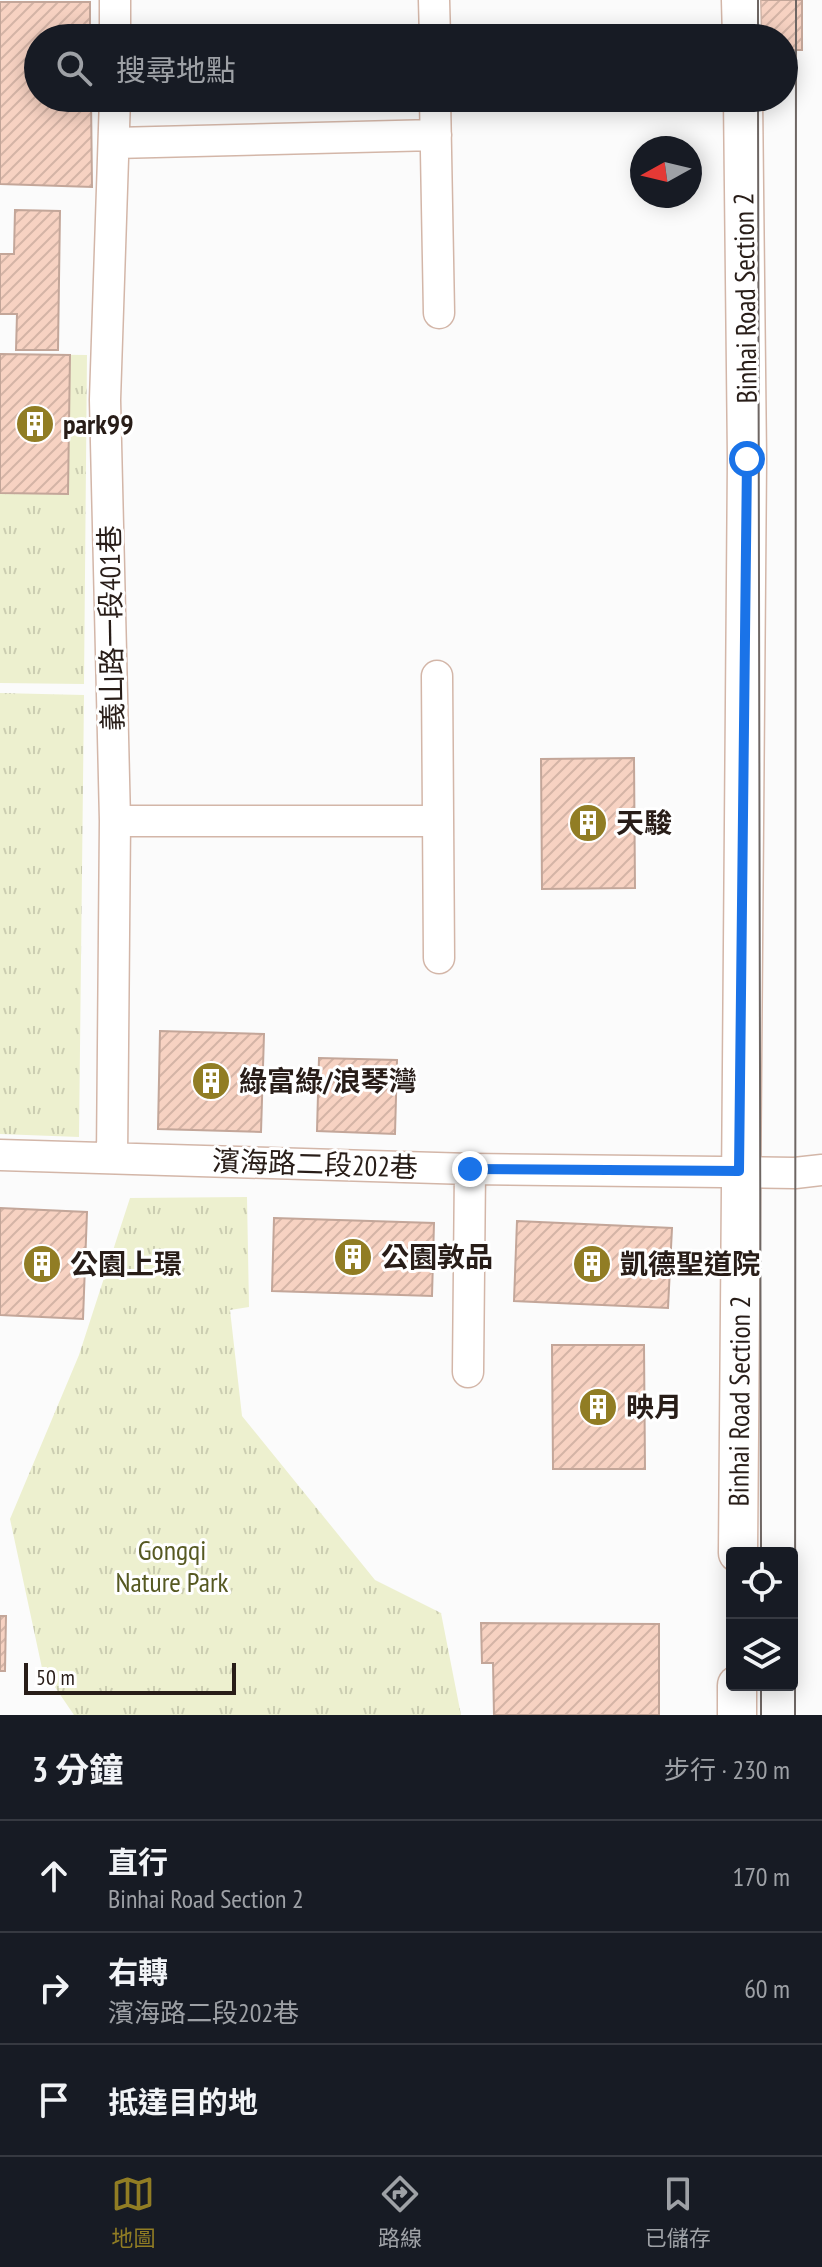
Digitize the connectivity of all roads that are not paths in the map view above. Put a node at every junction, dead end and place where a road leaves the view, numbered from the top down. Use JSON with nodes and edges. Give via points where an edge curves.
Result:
{"nodes":[{"id":1,"x":115,"y":0,"type":"edge"},
{"id":2,"x":434,"y":0,"type":"edge"},
{"id":3,"x":741,"y":0,"type":"edge"},
{"id":4,"x":115,"y":24,"type":"edge"},
{"id":5,"x":435,"y":24,"type":"edge"},
{"id":6,"x":742,"y":24,"type":"edge"},
{"id":7,"x":115,"y":112,"type":"edge"},
{"id":8,"x":435,"y":112,"type":"edge"},
{"id":9,"x":743,"y":112,"type":"edge"},
{"id":10,"x":436,"y":135,"type":"junction"},
{"id":11,"x":115,"y":143,"type":"junction"},
{"id":12,"x":439,"y":313,"type":"dead end"},
{"id":13,"x":437,"y":676,"type":"dead end"},
{"id":14,"x":115,"y":821,"type":"junction"},
{"id":15,"x":437,"y":821,"type":"junction"},
{"id":16,"x":439,"y":958,"type":"dead end"},
{"id":17,"x":0,"y":1155,"type":"edge"},
{"id":18,"x":112,"y":1158,"type":"junction"},
{"id":19,"x":470,"y":1169,"type":"junction"},
{"id":20,"x":822,"y":1170,"type":"edge"},
{"id":21,"x":739,"y":1171,"type":"junction"},
{"id":22,"x":468,"y":1372,"type":"dead end"},
{"id":23,"x":738,"y":1547,"type":"edge"},
{"id":24,"x":737,"y":1691,"type":"edge"},
{"id":25,"x":737,"y":1715,"type":"edge"}],
"edges":[{"from":1,"to":4,"type":"street"},
{"from":2,"to":5,"type":"street"},
{"from":3,"to":6,"type":"street"},
{"from":7,"to":11,"type":"street","name":"義山路一段401巷"},
{"from":8,"to":10,"type":"street"},
{"from":9,"to":21,"type":"street","name":"Binhai Road Section 2","via":[[747,459]]},
{"from":10,"to":11,"type":"street"},
{"from":10,"to":12,"type":"street"},
{"from":11,"to":14,"type":"street","name":"義山路一段401巷","via":[[105,400]]},
{"from":13,"to":15,"type":"street"},
{"from":14,"to":15,"type":"street"},
{"from":14,"to":18,"type":"street","name":"義山路一段401巷"},
{"from":15,"to":16,"type":"street"},
{"from":17,"to":18,"type":"street","name":"濱海路二段202巷"},
{"from":18,"to":19,"type":"street","name":"濱海路二段202巷"},
{"from":19,"to":21,"type":"street","name":"濱海路二段202巷"},
{"from":19,"to":22,"type":"street"},
{"from":20,"to":21,"type":"street","name":"濱海路二段202巷"},
{"from":21,"to":23,"type":"street","name":"Binhai Road Section 2"},
{"from":24,"to":25,"type":"street"}]}
